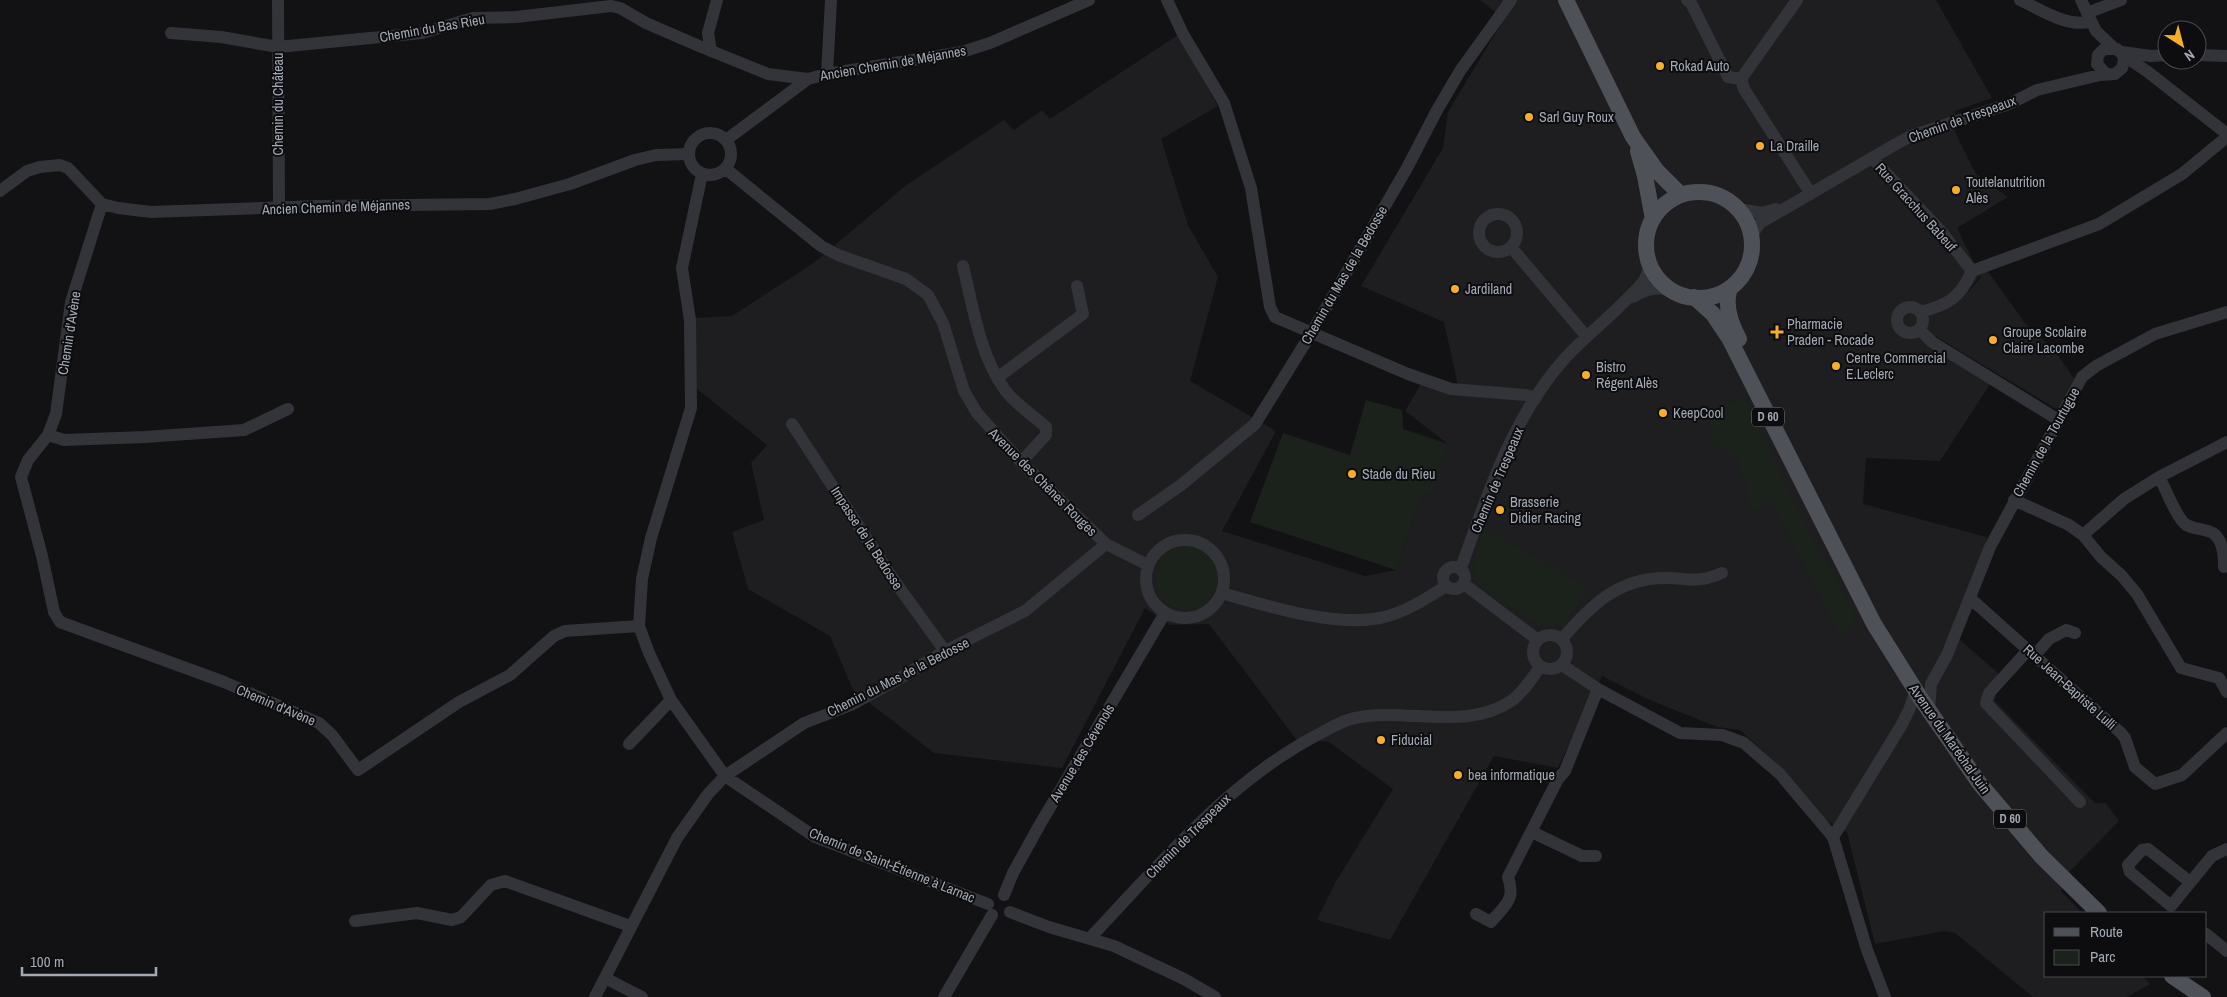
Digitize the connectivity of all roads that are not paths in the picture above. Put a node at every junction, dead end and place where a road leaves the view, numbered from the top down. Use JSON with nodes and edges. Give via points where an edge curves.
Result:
{"nodes":[{"id":1,"x":278,"y":0,"type":"edge"},
{"id":2,"x":717,"y":0,"type":"edge"},
{"id":3,"x":831,"y":0,"type":"edge"},
{"id":4,"x":1089,"y":0,"type":"edge"},
{"id":5,"x":1167,"y":0,"type":"edge"},
{"id":6,"x":1511,"y":0,"type":"edge"},
{"id":7,"x":1566,"y":0,"type":"edge"},
{"id":8,"x":1687,"y":0,"type":"edge"},
{"id":9,"x":1797,"y":0,"type":"edge"},
{"id":10,"x":2020,"y":0,"type":"edge"},
{"id":11,"x":2081,"y":0,"type":"edge"},
{"id":12,"x":2121,"y":0,"type":"edge"},
{"id":13,"x":2091,"y":22,"type":"junction"},
{"id":14,"x":171,"y":33,"type":"dead end"},
{"id":15,"x":278,"y":47,"type":"junction"},
{"id":16,"x":711,"y":51,"type":"junction"},
{"id":17,"x":2116,"y":54,"type":"junction"},
{"id":18,"x":2207,"y":55,"type":"edge"},
{"id":19,"x":2151,"y":56,"type":"junction"},
{"id":20,"x":2157,"y":56,"type":"edge"},
{"id":21,"x":2227,"y":56,"type":"edge"},
{"id":22,"x":2141,"y":66,"type":"junction"},
{"id":23,"x":2102,"y":69,"type":"junction"},
{"id":24,"x":768,"y":74,"type":"joint"},
{"id":25,"x":827,"y":74,"type":"junction"},
{"id":26,"x":808,"y":79,"type":"junction"},
{"id":27,"x":1741,"y":79,"type":"junction"},
{"id":28,"x":2227,"y":135,"type":"edge"},
{"id":29,"x":1633,"y":137,"type":"junction"},
{"id":30,"x":726,"y":140,"type":"junction"},
{"id":31,"x":689,"y":154,"type":"junction"},
{"id":32,"x":1872,"y":158,"type":"junction"},
{"id":33,"x":726,"y":169,"type":"junction"},
{"id":34,"x":702,"y":174,"type":"junction"},
{"id":35,"x":0,"y":191,"type":"edge"},
{"id":36,"x":1811,"y":194,"type":"junction"},
{"id":37,"x":1680,"y":195,"type":"junction"},
{"id":38,"x":102,"y":204,"type":"junction"},
{"id":39,"x":1793,"y":204,"type":"junction"},
{"id":40,"x":279,"y":208,"type":"junction"},
{"id":41,"x":1738,"y":209,"type":"junction"},
{"id":42,"x":1653,"y":218,"type":"junction"},
{"id":43,"x":1511,"y":247,"type":"dead end"},
{"id":44,"x":1752,"y":247,"type":"junction"},
{"id":45,"x":1648,"y":261,"type":"junction"},
{"id":46,"x":963,"y":266,"type":"dead end"},
{"id":47,"x":1972,"y":271,"type":"junction"},
{"id":48,"x":1077,"y":286,"type":"dead end"},
{"id":49,"x":1730,"y":288,"type":"junction"},
{"id":50,"x":1674,"y":291,"type":"junction"},
{"id":51,"x":1694,"y":297,"type":"junction"},
{"id":52,"x":1619,"y":307,"type":"junction"},
{"id":53,"x":1920,"y":312,"type":"junction"},
{"id":54,"x":2227,"y":312,"type":"edge"},
{"id":55,"x":1919,"y":329,"type":"junction"},
{"id":56,"x":1312,"y":332,"type":"junction"},
{"id":57,"x":1586,"y":337,"type":"junction"},
{"id":58,"x":997,"y":378,"type":"junction"},
{"id":59,"x":1536,"y":398,"type":"junction"},
{"id":60,"x":288,"y":409,"type":"dead end"},
{"id":61,"x":2057,"y":419,"type":"junction"},
{"id":62,"x":792,"y":424,"type":"dead end"},
{"id":63,"x":48,"y":435,"type":"junction"},
{"id":64,"x":2227,"y":442,"type":"edge"},
{"id":65,"x":1021,"y":462,"type":"junction"},
{"id":66,"x":2159,"y":477,"type":"junction"},
{"id":67,"x":2014,"y":500,"type":"junction"},
{"id":68,"x":1138,"y":515,"type":"dead end"},
{"id":69,"x":2083,"y":535,"type":"junction"},
{"id":70,"x":1833,"y":542,"type":"junction"},
{"id":71,"x":1106,"y":544,"type":"junction"},
{"id":72,"x":1148,"y":565,"type":"junction"},
{"id":73,"x":2224,"y":567,"type":"dead end"},
{"id":74,"x":1461,"y":568,"type":"junction"},
{"id":75,"x":1722,"y":573,"type":"dead end"},
{"id":76,"x":1464,"y":584,"type":"junction"},
{"id":77,"x":1446,"y":586,"type":"junction"},
{"id":78,"x":1222,"y":593,"type":"junction"},
{"id":79,"x":1971,"y":599,"type":"junction"},
{"id":80,"x":1164,"y":613,"type":"junction"},
{"id":81,"x":639,"y":626,"type":"junction"},
{"id":82,"x":2075,"y":634,"type":"dead end"},
{"id":83,"x":1562,"y":639,"type":"junction"},
{"id":84,"x":1538,"y":640,"type":"junction"},
{"id":85,"x":945,"y":651,"type":"junction"},
{"id":86,"x":2032,"y":652,"type":"junction"},
{"id":87,"x":1947,"y":655,"type":"junction"},
{"id":88,"x":1562,"y":665,"type":"junction"},
{"id":89,"x":1540,"y":667,"type":"junction"},
{"id":90,"x":1912,"y":685,"type":"junction"},
{"id":91,"x":1598,"y":689,"type":"junction"},
{"id":92,"x":2227,"y":692,"type":"edge"},
{"id":93,"x":671,"y":700,"type":"junction"},
{"id":94,"x":1931,"y":713,"type":"junction"},
{"id":95,"x":1901,"y":726,"type":"junction"},
{"id":96,"x":2227,"y":733,"type":"edge"},
{"id":97,"x":630,"y":744,"type":"dead end"},
{"id":98,"x":725,"y":776,"type":"junction"},
{"id":99,"x":2080,"y":802,"type":"dead end"},
{"id":100,"x":1532,"y":832,"type":"junction"},
{"id":101,"x":1833,"y":837,"type":"junction"},
{"id":102,"x":2224,"y":853,"type":"edge"},
{"id":103,"x":1596,"y":856,"type":"dead end"},
{"id":104,"x":2190,"y":882,"type":"junction"},
{"id":105,"x":1004,"y":895,"type":"junction"},
{"id":106,"x":990,"y":909,"type":"junction"},
{"id":107,"x":2175,"y":910,"type":"edge"},
{"id":108,"x":1010,"y":912,"type":"junction"},
{"id":109,"x":2097,"y":912,"type":"edge"},
{"id":110,"x":1476,"y":914,"type":"dead end"},
{"id":111,"x":355,"y":921,"type":"dead end"},
{"id":112,"x":630,"y":926,"type":"junction"},
{"id":113,"x":2207,"y":935,"type":"edge"},
{"id":114,"x":1090,"y":938,"type":"junction"},
{"id":115,"x":2227,"y":951,"type":"edge"},
{"id":116,"x":2173,"y":977,"type":"edge"},
{"id":117,"x":605,"y":978,"type":"junction"},
{"id":118,"x":1882,"y":996,"type":"edge"},
{"id":119,"x":595,"y":997,"type":"edge"},
{"id":120,"x":642,"y":997,"type":"edge"},
{"id":121,"x":944,"y":997,"type":"edge"},
{"id":122,"x":1215,"y":997,"type":"edge"},
{"id":123,"x":2203,"y":997,"type":"edge"}],
"edges":[{"from":1,"to":15,"type":"street","name":"Chemin du Château"},
{"from":2,"to":16,"type":"street","via":[[708,34]]},
{"from":3,"to":25,"type":"street"},
{"from":4,"to":25,"type":"street","name":"Ancien Chemin de Méjannes","via":[[962,52]]},
{"from":5,"to":56,"type":"street","via":[[1224,103],[1251,188],[1270,307],[1275,317]]},
{"from":6,"to":56,"type":"street","name":"Chemin du Mas de la Bedosse","via":[[1460,71]]},
{"from":7,"to":29,"type":"main road"},
{"from":8,"to":27,"type":"street","via":[[1728,77]]},
{"from":9,"to":27,"type":"street"},
{"from":10,"to":13,"type":"street","via":[[2068,21]]},
{"from":11,"to":13,"type":"street"},
{"from":12,"to":13,"type":"street"},
{"from":13,"to":17,"type":"street"},
{"from":14,"to":15,"type":"street","name":"Chemin du Bas Rieu","via":[[221,37]]},
{"from":15,"to":16,"type":"street","name":"Chemin du Bas Rieu","via":[[422,33],[473,18],[516,17],[611,6]]},
{"from":15,"to":40,"type":"street","name":"Chemin du Château"},
{"from":16,"to":24,"type":"street","name":"Chemin du Bas Rieu"},
{"from":17,"to":19,"type":"street"},
{"from":17,"to":22,"type":"street"},
{"from":17,"to":23,"type":"street","via":[[2097,60]]},
{"from":17,"to":23,"type":"street","via":[[2115,74]]},
{"from":18,"to":21,"type":"street"},
{"from":19,"to":20,"type":"street"},
{"from":19,"to":22,"type":"street"},
{"from":22,"to":28,"type":"street"},
{"from":23,"to":32,"type":"street","name":"Chemin de Trespeaux","via":[[2085,79],[2037,90],[2009,104],[1912,136]]},
{"from":24,"to":26,"type":"street","name":"Ancien Chemin de Méjannes"},
{"from":25,"to":26,"type":"street","name":"Ancien Chemin de Méjannes"},
{"from":26,"to":30,"type":"street","name":"Ancien Chemin de Méjannes"},
{"from":27,"to":36,"type":"street","via":[[1744,89]]},
{"from":28,"to":47,"type":"street","via":[[2182,174],[2099,224]]},
{"from":29,"to":37,"type":"main road","via":[[1657,171]]},
{"from":29,"to":42,"type":"main road"},
{"from":30,"to":31,"type":"street","via":[[714,133],[700,136],[690,147]]},
{"from":30,"to":33,"type":"street","via":[[731,151]]},
{"from":31,"to":34,"type":"street","via":[[692,166]]},
{"from":31,"to":40,"type":"street","name":"Ancien Chemin de Méjannes","via":[[656,155],[635,160],[570,184],[490,204]]},
{"from":32,"to":36,"type":"street","name":"Chemin de Trespeaux"},
{"from":32,"to":47,"type":"street","name":"Rue Gracchus Babeuf","via":[[1940,230]]},
{"from":33,"to":34,"type":"street","via":[[714,175]]},
{"from":33,"to":65,"type":"street","name":"Avenue des Chênes Rouges","via":[[821,246],[906,279],[928,294],[944,322],[964,391],[977,413]]},
{"from":34,"to":81,"type":"street","name":"Chemin de Saint-Étienne à Larnac","via":[[682,268],[690,320],[691,408],[651,538],[642,579]]},
{"from":35,"to":38,"type":"street","via":[[27,171],[60,165],[68,168]]},
{"from":36,"to":39,"type":"street","name":"Chemin de Trespeaux"},
{"from":37,"to":41,"type":"main road","via":[[1706,192],[1718,195]]},
{"from":37,"to":42,"type":"main road","via":[[1665,204]]},
{"from":38,"to":40,"type":"street","name":"Ancien Chemin de Méjannes","via":[[151,212]]},
{"from":38,"to":63,"type":"street","name":"Chemin d'Avène","via":[[71,302],[56,414]]},
{"from":39,"to":41,"type":"street","name":"Chemin de Trespeaux","via":[[1762,213]]},
{"from":39,"to":44,"type":"street","name":"Chemin de Trespeaux","via":[[1760,223],[1753,233]]},
{"from":41,"to":44,"type":"main road","via":[[1746,220]]},
{"from":42,"to":45,"type":"main road","via":[[1646,247]]},
{"from":43,"to":57,"type":"street"},
{"from":44,"to":49,"type":"main road","via":[[1745,270]]},
{"from":45,"to":50,"type":"main road","via":[[1658,278]]},
{"from":45,"to":52,"type":"street","name":"Chemin de Trespeaux","via":[[1649,270],[1644,280]]},
{"from":46,"to":58,"type":"street","via":[[982,341]]},
{"from":47,"to":53,"type":"street","via":[[1965,287],[1955,298],[1941,307]]},
{"from":48,"to":58,"type":"street","via":[[1083,314]]},
{"from":49,"to":51,"type":"main road","via":[[1706,297]]},
{"from":49,"to":70,"type":"main road","name":"Avenue du Maréchal Juin","number":"D 60","via":[[1728,311],[1732,324],[1803,468]]},
{"from":50,"to":51,"type":"main road"},
{"from":50,"to":52,"type":"street","name":"Chemin de Trespeaux","via":[[1662,287],[1649,289]]},
{"from":51,"to":70,"type":"main road","name":"Avenue du Maréchal Juin","number":"D 60","via":[[1713,314],[1729,338],[1795,473]]},
{"from":52,"to":57,"type":"street","name":"Chemin de Trespeaux"},
{"from":53,"to":55,"type":"street","via":[[1923,322]]},
{"from":53,"to":55,"type":"street","via":[[1910,307],[1897,317],[1900,328],[1905,332]]},
{"from":54,"to":61,"type":"street","name":"Chemin de la Tourtugue","via":[[2156,334],[2096,366],[2082,377]]},
{"from":55,"to":61,"type":"street","via":[[1932,342]]},
{"from":56,"to":59,"type":"street","via":[[1451,389]]},
{"from":56,"to":68,"type":"street","name":"Chemin du Mas de la Bedosse","via":[[1256,424],[1182,485]]},
{"from":57,"to":59,"type":"street","name":"Chemin de Trespeaux"},
{"from":58,"to":65,"type":"street","via":[[1006,392],[1046,426],[1046,435]]},
{"from":59,"to":74,"type":"street","name":"Chemin de Trespeaux","via":[[1501,464]]},
{"from":60,"to":63,"type":"street","via":[[244,430],[145,438],[64,440]]},
{"from":61,"to":67,"type":"street","name":"Chemin de la Tourtugue"},
{"from":62,"to":85,"type":"street","name":"Impasse de la Bedosse","via":[[893,579]]},
{"from":63,"to":81,"type":"street","name":"Chemin d'Avène","via":[[28,460],[21,477],[54,612],[60,622],[224,682],[320,723],[358,770],[459,702],[510,675],[554,636],[566,631]]},
{"from":64,"to":66,"type":"street"},
{"from":65,"to":71,"type":"street","name":"Avenue des Chênes Rouges"},
{"from":66,"to":69,"type":"street","via":[[2124,499]]},
{"from":66,"to":73,"type":"street","via":[[2183,522],[2194,529],[2209,531],[2220,542],[2224,550]]},
{"from":67,"to":69,"type":"street","via":[[2069,525]]},
{"from":67,"to":79,"type":"street","name":"Chemin de la Tourtugue","via":[[1990,547]]},
{"from":69,"to":92,"type":"street","via":[[2137,594],[2181,668],[2219,678]]},
{"from":70,"to":90,"type":"main road","name":"Avenue du Maréchal Juin","number":"D 60","via":[[1874,624]]},
{"from":71,"to":72,"type":"street","name":"Avenue des Chênes Rouges"},
{"from":71,"to":85,"type":"street","name":"Chemin du Mas de la Bedosse","via":[[1025,611]]},
{"from":72,"to":78,"type":"street","via":[[1154,554],[1169,544],[1187,540],[1199,542],[1210,548],[1223,569]]},
{"from":72,"to":80,"type":"street","via":[[1148,592]]},
{"from":74,"to":76,"type":"street","via":[[1466,577]]},
{"from":74,"to":77,"type":"street","via":[[1446,569],[1443,576]]},
{"from":75,"to":83,"type":"street","via":[[1703,580],[1666,578],[1621,587],[1606,595]]},
{"from":76,"to":77,"type":"street","via":[[1456,589]]},
{"from":76,"to":84,"type":"street"},
{"from":77,"to":78,"type":"street","via":[[1414,606],[1381,618],[1348,620],[1324,618]]},
{"from":78,"to":80,"type":"street","via":[[1217,602],[1202,614],[1183,618]]},
{"from":79,"to":86,"type":"street","name":"Rue Jean-Baptiste Lulli"},
{"from":79,"to":87,"type":"street","name":"Chemin de la Tourtugue"},
{"from":80,"to":105,"type":"street","name":"Avenue des Cévenols","via":[[1039,826]]},
{"from":81,"to":93,"type":"street","name":"Chemin de Saint-Étienne à Larnac"},
{"from":82,"to":86,"type":"street","via":[[2066,630]]},
{"from":83,"to":84,"type":"street","via":[[1552,635]]},
{"from":83,"to":88,"type":"street","via":[[1568,655]]},
{"from":84,"to":89,"type":"street","via":[[1533,651]]},
{"from":85,"to":98,"type":"street","name":"Chemin du Mas de la Bedosse","via":[[851,704],[804,723]]},
{"from":86,"to":96,"type":"street","name":"Rue Jean-Baptiste Lulli","via":[[2121,733],[2135,767],[2155,784],[2182,775]]},
{"from":86,"to":99,"type":"street","via":[[1989,693],[1986,703]]},
{"from":87,"to":90,"type":"street","name":"Chemin de la Tourtugue","via":[[1926,682]]},
{"from":87,"to":94,"type":"street","name":"Chemin de la Tourtugue","via":[[1931,684]]},
{"from":88,"to":89,"type":"street","via":[[1551,670]]},
{"from":88,"to":91,"type":"street"},
{"from":89,"to":114,"type":"street","name":"Chemin de Trespeaux","via":[[1512,700],[1494,710],[1470,716],[1354,718],[1302,743],[1231,792]]},
{"from":90,"to":94,"type":"main road","name":"Avenue du Maréchal Juin","number":"D 60"},
{"from":90,"to":95,"type":"street","via":[[1909,710]]},
{"from":91,"to":100,"type":"street","via":[[1565,771]]},
{"from":91,"to":101,"type":"street","via":[[1680,733],[1722,735],[1744,743],[1780,774]]},
{"from":93,"to":97,"type":"street"},
{"from":93,"to":98,"type":"street","name":"Chemin de Saint-Étienne à Larnac"},
{"from":94,"to":95,"type":"street","via":[[1914,716]]},
{"from":94,"to":109,"type":"main road","name":"Avenue du Maréchal Juin","number":"D 60","via":[[1980,784],[2041,856]]},
{"from":95,"to":101,"type":"street"},
{"from":98,"to":106,"type":"street","name":"Chemin de Saint-Étienne à Larnac","via":[[815,837]]},
{"from":98,"to":112,"type":"street","name":"Chemin du Mas de la Bedosse","via":[[677,838]]},
{"from":100,"to":103,"type":"street","via":[[1582,856]]},
{"from":100,"to":110,"type":"street","via":[[1508,877],[1512,896],[1491,922]]},
{"from":101,"to":118,"type":"street"},
{"from":102,"to":104,"type":"street","via":[[2212,856]]},
{"from":104,"to":107,"type":"street"},
{"from":104,"to":107,"type":"street","via":[[2148,849],[2142,850],[2128,865],[2130,872]]},
{"from":105,"to":106,"type":"street","via":[[992,897]]},
{"from":105,"to":108,"type":"street","via":[[1011,904]]},
{"from":106,"to":108,"type":"street","via":[[1004,917]]},
{"from":106,"to":121,"type":"street"},
{"from":108,"to":114,"type":"street"},
{"from":111,"to":112,"type":"street","via":[[417,913],[452,920],[461,917],[491,885],[505,881]]},
{"from":112,"to":117,"type":"street","name":"Chemin du Mas de la Bedosse"},
{"from":113,"to":115,"type":"street"},
{"from":114,"to":122,"type":"street","via":[[1114,946]]},
{"from":116,"to":123,"type":"main road"},
{"from":117,"to":119,"type":"street","name":"Chemin du Mas de la Bedosse"},
{"from":117,"to":120,"type":"street"}]}
